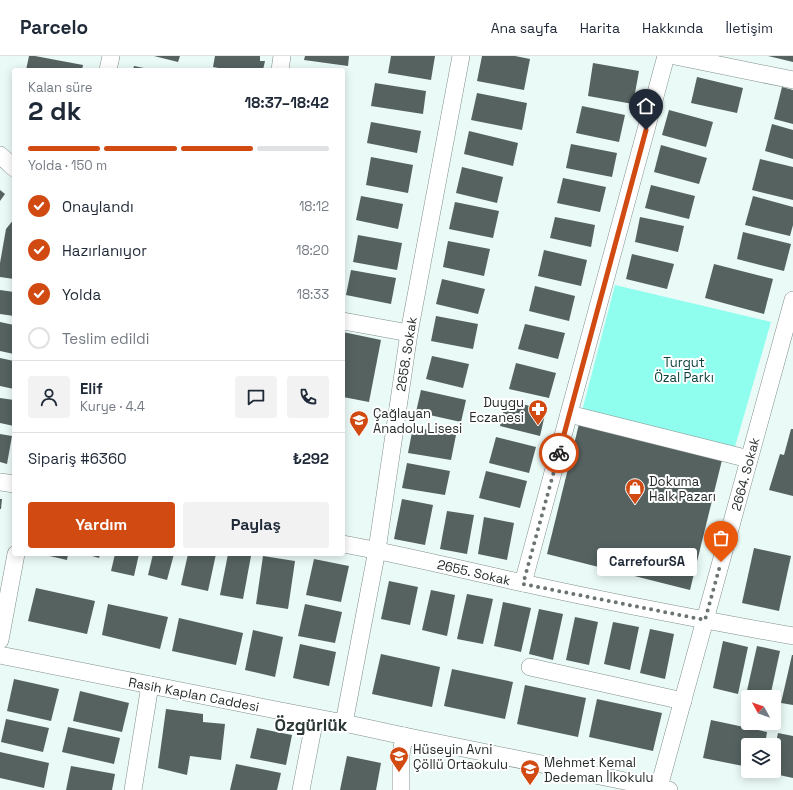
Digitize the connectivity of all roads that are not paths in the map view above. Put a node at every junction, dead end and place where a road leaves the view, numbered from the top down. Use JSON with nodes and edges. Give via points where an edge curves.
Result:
{"nodes":[{"id":1,"x":111,"y":56,"type":"edge"},
{"id":2,"x":282,"y":56,"type":"edge"},
{"id":3,"x":461,"y":56,"type":"edge"},
{"id":4,"x":666,"y":56,"type":"edge"},
{"id":5,"x":675,"y":56,"type":"edge"},
{"id":6,"x":108,"y":68,"type":"edge"},
{"id":7,"x":280,"y":68,"type":"edge"},
{"id":8,"x":793,"y":80,"type":"edge"},
{"id":9,"x":0,"y":155,"type":"edge"},
{"id":10,"x":12,"y":166,"type":"edge"},
{"id":11,"x":793,"y":300,"type":"edge"},
{"id":12,"x":345,"y":321,"type":"edge"},
{"id":13,"x":409,"y":333,"type":"junction"},
{"id":14,"x":569,"y":414,"type":"junction"},
{"id":15,"x":749,"y":459,"type":"junction"},
{"id":16,"x":0,"y":482,"type":"edge"},
{"id":17,"x":12,"y":484,"type":"edge"},
{"id":18,"x":345,"y":544,"type":"edge"},
{"id":19,"x":377,"y":550,"type":"junction"},
{"id":20,"x":16,"y":556,"type":"edge"},
{"id":21,"x":523,"y":584,"type":"junction"},
{"id":22,"x":705,"y":620,"type":"junction"},
{"id":23,"x":793,"y":636,"type":"edge"},
{"id":24,"x":0,"y":640,"type":"edge"},
{"id":25,"x":0,"y":655,"type":"edge"},
{"id":26,"x":530,"y":667,"type":"dead end"},
{"id":27,"x":150,"y":685,"type":"junction"},
{"id":28,"x":683,"y":701,"type":"junction"},
{"id":29,"x":315,"y":718,"type":"junction"},
{"id":30,"x":344,"y":723,"type":"junction"},
{"id":31,"x":404,"y":736,"type":"junction"},
{"id":32,"x":634,"y":786,"type":"edge"},
{"id":33,"x":664,"y":789,"type":"edge"},
{"id":34,"x":133,"y":790,"type":"edge"},
{"id":35,"x":301,"y":790,"type":"edge"},
{"id":36,"x":401,"y":790,"type":"edge"}],
"edges":[{"from":1,"to":6,"type":"street"},
{"from":2,"to":7,"type":"street"},
{"from":3,"to":13,"type":"street","name":"2658. Sokak"},
{"from":4,"to":14,"type":"street"},
{"from":5,"to":8,"type":"street"},
{"from":9,"to":10,"type":"street"},
{"from":11,"to":15,"type":"street","name":"2664. Sokak"},
{"from":12,"to":13,"type":"street"},
{"from":13,"to":19,"type":"street","name":"2658. Sokak"},
{"from":14,"to":15,"type":"street"},
{"from":14,"to":21,"type":"street"},
{"from":15,"to":22,"type":"street","name":"2664. Sokak"},
{"from":16,"to":17,"type":"street"},
{"from":18,"to":19,"type":"street","name":"2655. Sokak"},
{"from":19,"to":21,"type":"street","name":"2655. Sokak"},
{"from":19,"to":30,"type":"street","name":"2658. Sokak"},
{"from":20,"to":24,"type":"street"},
{"from":21,"to":22,"type":"street","name":"2655. Sokak"},
{"from":22,"to":23,"type":"street","name":"2655. Sokak"},
{"from":22,"to":28,"type":"street","name":"2664. Sokak"},
{"from":25,"to":27,"type":"street","name":"Rasih Kaplan Caddesi"},
{"from":26,"to":28,"type":"street"},
{"from":27,"to":29,"type":"street","name":"Rasih Kaplan Caddesi"},
{"from":27,"to":34,"type":"street"},
{"from":28,"to":33,"type":"street","name":"2664. Sokak"},
{"from":29,"to":30,"type":"street","name":"Rasih Kaplan Caddesi"},
{"from":29,"to":35,"type":"street"},
{"from":30,"to":31,"type":"street","name":"Rasih Kaplan Caddesi"},
{"from":31,"to":32,"type":"street","name":"Rasih Kaplan Caddesi"},
{"from":31,"to":36,"type":"street","via":[[400,755]]},
{"from":32,"to":33,"type":"street","name":"Rasih Kaplan Caddesi"}]}
